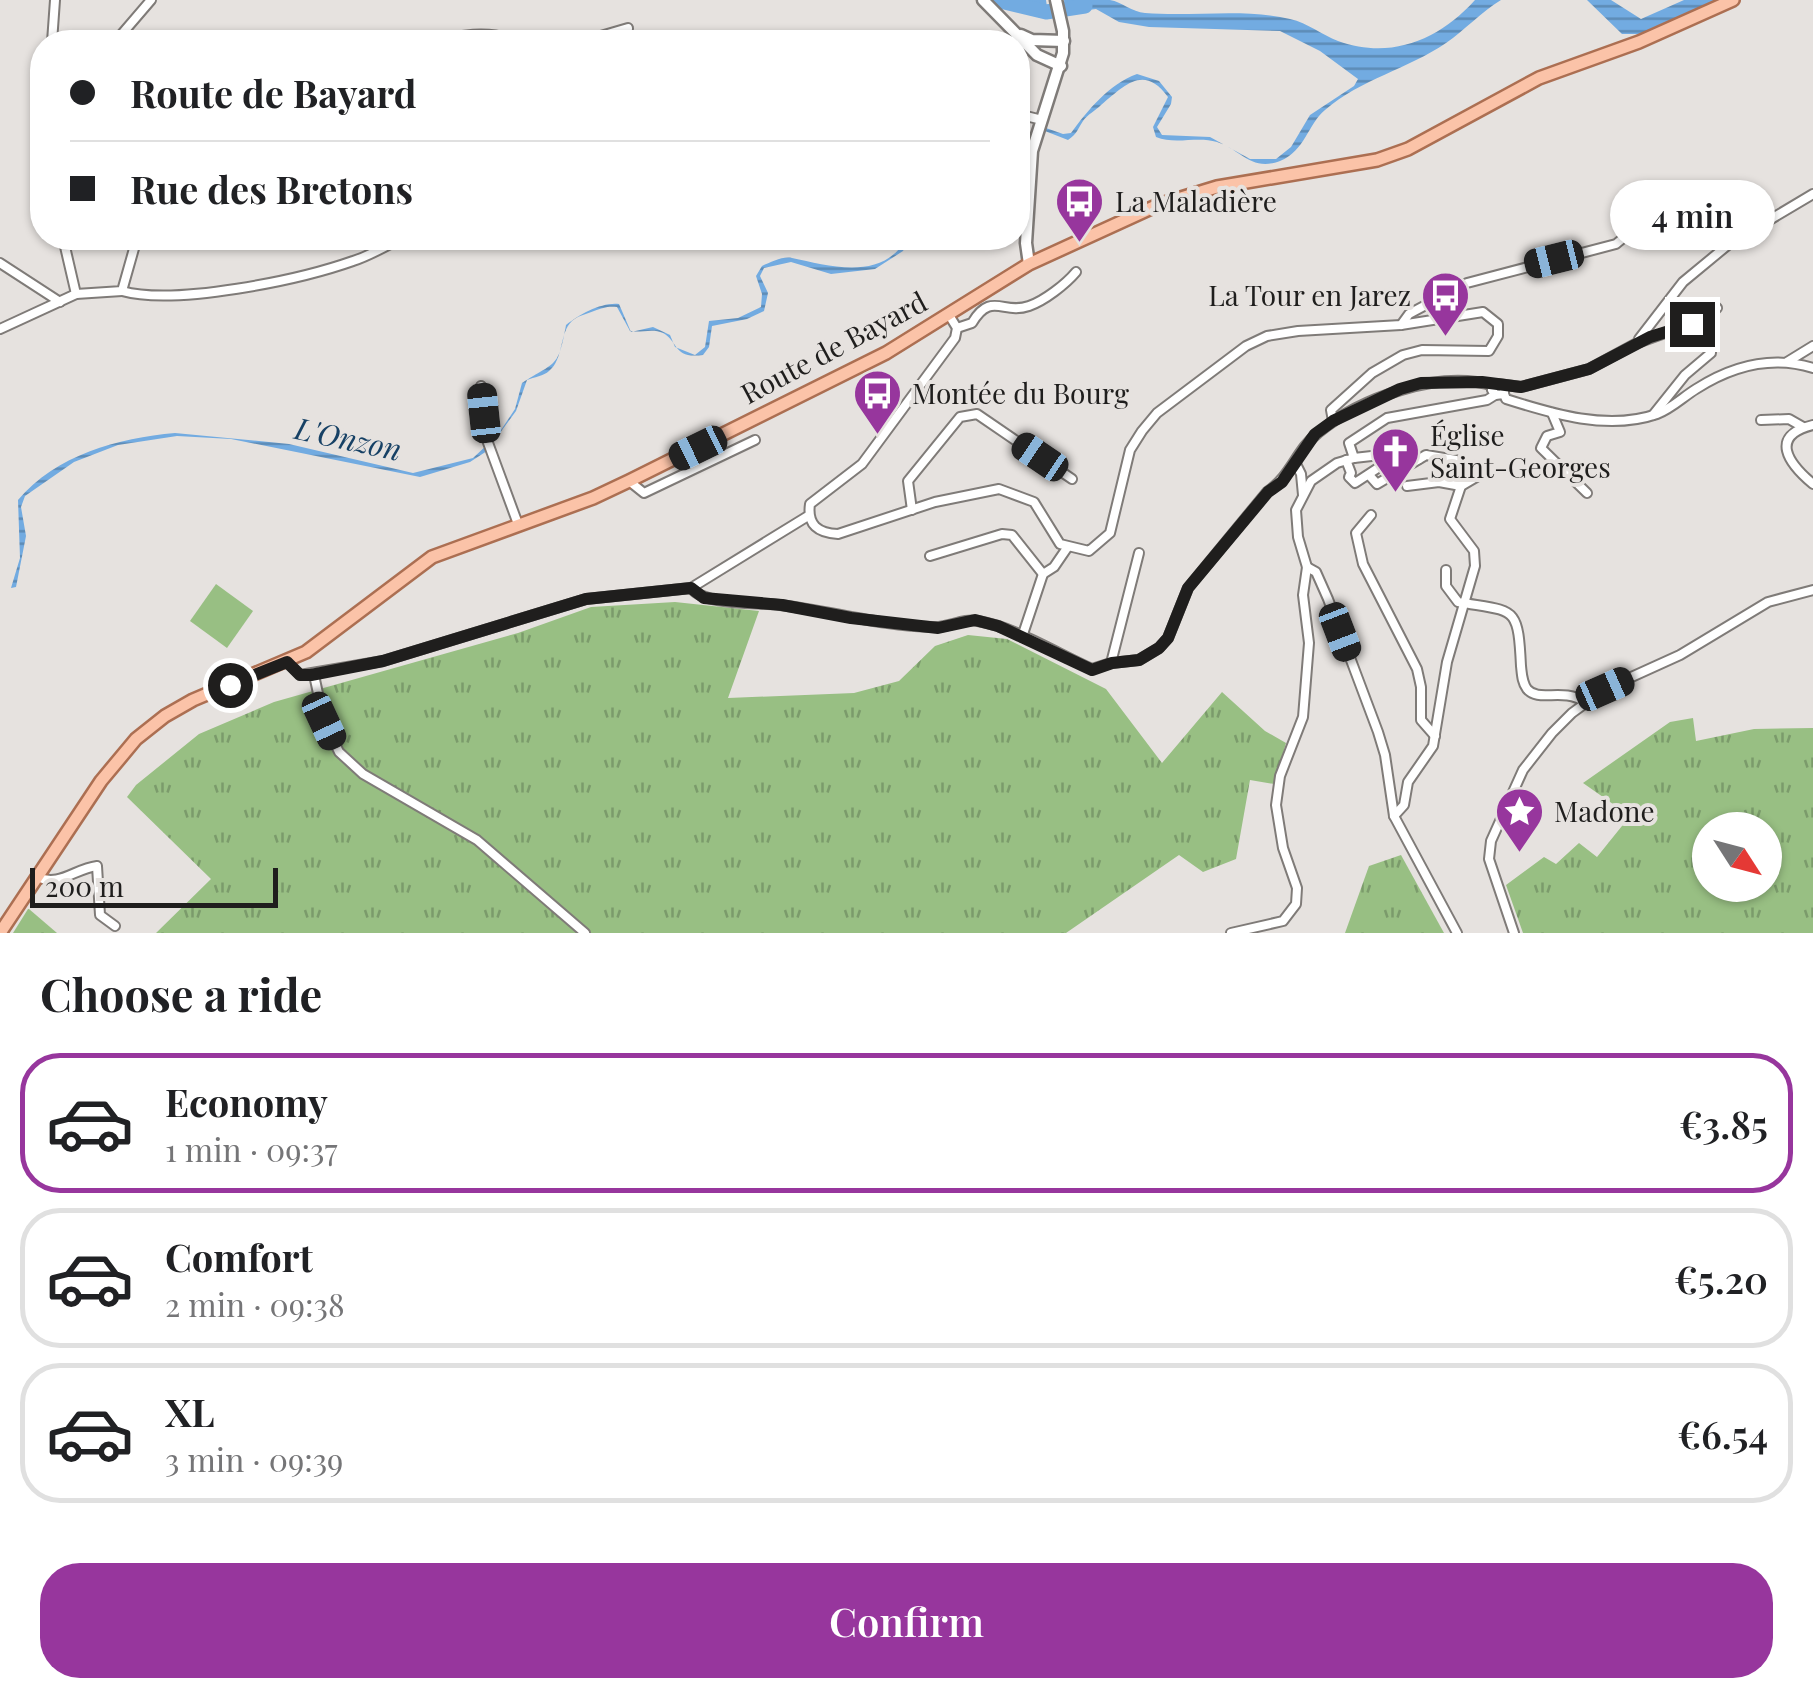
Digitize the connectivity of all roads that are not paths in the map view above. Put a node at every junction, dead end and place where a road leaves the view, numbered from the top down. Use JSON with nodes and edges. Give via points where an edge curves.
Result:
{"nodes":[{"id":1,"x":54,"y":0,"type":"edge"},
{"id":2,"x":151,"y":0,"type":"edge"},
{"id":3,"x":983,"y":0,"type":"edge"},
{"id":4,"x":1056,"y":0,"type":"edge"},
{"id":5,"x":1733,"y":0,"type":"edge"},
{"id":6,"x":628,"y":28,"type":"dead end"},
{"id":7,"x":53,"y":30,"type":"edge"},
{"id":8,"x":125,"y":30,"type":"edge"},
{"id":9,"x":621,"y":30,"type":"edge"},
{"id":10,"x":1014,"y":30,"type":"edge"},
{"id":11,"x":1030,"y":39,"type":"edge"},
{"id":12,"x":1064,"y":41,"type":"junction"},
{"id":13,"x":1030,"y":47,"type":"edge"},
{"id":14,"x":1061,"y":66,"type":"junction"},
{"id":15,"x":1030,"y":117,"type":"edge"},
{"id":16,"x":1042,"y":120,"type":"junction"},
{"id":17,"x":1030,"y":167,"type":"edge"},
{"id":18,"x":1813,"y":194,"type":"edge"},
{"id":19,"x":1675,"y":195,"type":"dead end"},
{"id":20,"x":65,"y":250,"type":"edge"},
{"id":21,"x":134,"y":250,"type":"edge"},
{"id":22,"x":377,"y":250,"type":"edge"},
{"id":23,"x":1027,"y":250,"type":"edge"},
{"id":24,"x":0,"y":263,"type":"edge"},
{"id":25,"x":1029,"y":264,"type":"junction"},
{"id":26,"x":1076,"y":272,"type":"dead end"},
{"id":27,"x":122,"y":292,"type":"junction"},
{"id":28,"x":76,"y":294,"type":"junction"},
{"id":29,"x":60,"y":302,"type":"junction"},
{"id":30,"x":1718,"y":308,"type":"dead end"},
{"id":31,"x":949,"y":315,"type":"junction"},
{"id":32,"x":1698,"y":322,"type":"junction"},
{"id":33,"x":1401,"y":325,"type":"junction"},
{"id":34,"x":957,"y":328,"type":"junction"},
{"id":35,"x":0,"y":329,"type":"edge"},
{"id":36,"x":1637,"y":343,"type":"junction"},
{"id":37,"x":1813,"y":346,"type":"edge"},
{"id":38,"x":1786,"y":363,"type":"junction"},
{"id":39,"x":1813,"y":368,"type":"edge"},
{"id":40,"x":482,"y":386,"type":"dead end"},
{"id":41,"x":1499,"y":390,"type":"junction"},
{"id":42,"x":1552,"y":413,"type":"junction"},
{"id":43,"x":1653,"y":415,"type":"junction"},
{"id":44,"x":1761,"y":420,"type":"dead end"},
{"id":45,"x":1333,"y":421,"type":"junction"},
{"id":46,"x":1808,"y":426,"type":"edge"},
{"id":47,"x":755,"y":440,"type":"dead end"},
{"id":48,"x":1380,"y":455,"type":"junction"},
{"id":49,"x":1420,"y":458,"type":"junction"},
{"id":50,"x":1350,"y":459,"type":"junction"},
{"id":51,"x":1296,"y":464,"type":"junction"},
{"id":52,"x":1408,"y":467,"type":"junction"},
{"id":53,"x":1369,"y":475,"type":"junction"},
{"id":54,"x":1072,"y":479,"type":"dead end"},
{"id":55,"x":630,"y":481,"type":"junction"},
{"id":56,"x":1813,"y":484,"type":"edge"},
{"id":57,"x":1460,"y":486,"type":"junction"},
{"id":58,"x":1587,"y":493,"type":"dead end"},
{"id":59,"x":1303,"y":496,"type":"junction"},
{"id":60,"x":912,"y":510,"type":"junction"},
{"id":61,"x":1371,"y":515,"type":"dead end"},
{"id":62,"x":808,"y":516,"type":"junction"},
{"id":63,"x":518,"y":524,"type":"junction"},
{"id":64,"x":1067,"y":548,"type":"junction"},
{"id":65,"x":1139,"y":553,"type":"dead end"},
{"id":66,"x":930,"y":556,"type":"dead end"},
{"id":67,"x":1307,"y":567,"type":"junction"},
{"id":68,"x":1446,"y":570,"type":"dead end"},
{"id":69,"x":1043,"y":574,"type":"junction"},
{"id":70,"x":691,"y":588,"type":"junction"},
{"id":71,"x":1813,"y":590,"type":"edge"},
{"id":72,"x":1465,"y":604,"type":"junction"},
{"id":73,"x":1022,"y":637,"type":"junction"},
{"id":74,"x":287,"y":662,"type":"junction"},
{"id":75,"x":1112,"y":663,"type":"junction"},
{"id":76,"x":314,"y":674,"type":"junction"},
{"id":77,"x":1585,"y":702,"type":"junction"},
{"id":78,"x":1436,"y":737,"type":"junction"},
{"id":79,"x":1394,"y":816,"type":"junction"},
{"id":80,"x":38,"y":877,"type":"junction"},
{"id":81,"x":115,"y":926,"type":"dead end"},
{"id":82,"x":0,"y":933,"type":"edge"},
{"id":83,"x":585,"y":933,"type":"edge"},
{"id":84,"x":1231,"y":933,"type":"edge"},
{"id":85,"x":1457,"y":933,"type":"edge"},
{"id":86,"x":1514,"y":933,"type":"edge"}],
"edges":[{"from":1,"to":7,"type":"street"},
{"from":2,"to":8,"type":"street"},
{"from":3,"to":10,"type":"main road"},
{"from":4,"to":12,"type":"main road"},
{"from":5,"to":25,"type":"main road","name":"Route de Bayard","via":[[1522,86],[1408,149],[1188,194]]},
{"from":6,"to":9,"type":"street"},
{"from":11,"to":12,"type":"main road"},
{"from":12,"to":14,"type":"main road"},
{"from":13,"to":14,"type":"main road"},
{"from":14,"to":16,"type":"main road"},
{"from":15,"to":16,"type":"street"},
{"from":16,"to":17,"type":"main road"},
{"from":18,"to":36,"type":"street","via":[[1729,244],[1682,282]]},
{"from":19,"to":33,"type":"street","via":[[1616,244],[1467,283]]},
{"from":20,"to":28,"type":"street"},
{"from":21,"to":27,"type":"street"},
{"from":22,"to":27,"type":"street","via":[[251,285]]},
{"from":23,"to":25,"type":"main road"},
{"from":24,"to":29,"type":"street"},
{"from":25,"to":31,"type":"main road","name":"Route de Bayard"},
{"from":26,"to":34,"type":"street","via":[[1030,306],[990,305]]},
{"from":27,"to":28,"type":"street"},
{"from":28,"to":29,"type":"street"},
{"from":29,"to":35,"type":"street"},
{"from":30,"to":32,"type":"street"},
{"from":31,"to":34,"type":"street"},
{"from":31,"to":55,"type":"main road","name":"Route de Bayard","via":[[886,354]]},
{"from":32,"to":36,"type":"street"},
{"from":32,"to":43,"type":"street","via":[[1711,353]]},
{"from":33,"to":45,"type":"street","via":[[1483,312],[1498,324],[1498,336],[1489,351],[1422,350],[1388,362],[1331,410]]},
{"from":33,"to":64,"type":"street","via":[[1298,331],[1246,346],[1157,413],[1130,450],[1110,534],[1089,550]]},
{"from":34,"to":62,"type":"street","via":[[862,464],[816,497]]},
{"from":36,"to":41,"type":"street","via":[[1589,369]]},
{"from":37,"to":38,"type":"street"},
{"from":38,"to":39,"type":"street"},
{"from":38,"to":43,"type":"street","via":[[1736,368]]},
{"from":40,"to":63,"type":"street","via":[[487,440]]},
{"from":41,"to":42,"type":"street"},
{"from":41,"to":45,"type":"street","via":[[1482,382],[1421,383]]},
{"from":41,"to":50,"type":"street","via":[[1488,400],[1388,418],[1349,442]]},
{"from":42,"to":43,"type":"street","via":[[1591,420]]},
{"from":42,"to":58,"type":"street","via":[[1560,432],[1547,436],[1541,448]]},
{"from":44,"to":46,"type":"street"},
{"from":45,"to":51,"type":"street","via":[[1315,434]]},
{"from":46,"to":56,"type":"street","via":[[1789,440],[1786,452],[1792,467]]},
{"from":47,"to":55,"type":"street","via":[[644,493]]},
{"from":48,"to":49,"type":"street","via":[[1407,452]]},
{"from":48,"to":50,"type":"street"},
{"from":48,"to":53,"type":"street","via":[[1380,466]]},
{"from":49,"to":52,"type":"street"},
{"from":49,"to":57,"type":"street","via":[[1456,460],[1476,470],[1478,476]]},
{"from":50,"to":53,"type":"street","via":[[1355,483]]},
{"from":50,"to":59,"type":"street","via":[[1311,482]]},
{"from":51,"to":59,"type":"street"},
{"from":51,"to":75,"type":"street","via":[[1188,588],[1159,648],[1139,660]]},
{"from":52,"to":53,"type":"street","via":[[1377,484]]},
{"from":52,"to":57,"type":"street","via":[[1412,486]]},
{"from":54,"to":60,"type":"street","via":[[968,413],[908,482]]},
{"from":55,"to":63,"type":"main road","name":"Route de Bayard"},
{"from":57,"to":72,"type":"street","via":[[1450,520],[1474,551]]},
{"from":59,"to":67,"type":"street","via":[[1296,520]]},
{"from":60,"to":62,"type":"street","via":[[838,534],[825,534]]},
{"from":60,"to":64,"type":"street","via":[[999,489],[1016,493],[1034,502]]},
{"from":61,"to":78,"type":"street","via":[[1356,533],[1363,564],[1417,669],[1421,720]]},
{"from":62,"to":70,"type":"street"},
{"from":63,"to":74,"type":"main road","name":"Route de Bayard","via":[[432,557]]},
{"from":64,"to":69,"type":"street"},
{"from":65,"to":75,"type":"street"},
{"from":66,"to":69,"type":"street","via":[[1012,535]]},
{"from":67,"to":79,"type":"street","via":[[1328,599],[1378,732]]},
{"from":67,"to":84,"type":"street","via":[[1303,717],[1276,805],[1296,904],[1283,921]]},
{"from":68,"to":72,"type":"street","via":[[1450,595]]},
{"from":69,"to":73,"type":"street"},
{"from":70,"to":73,"type":"street","via":[[704,598],[938,628],[975,620]]},
{"from":70,"to":76,"type":"street","via":[[586,599],[383,661]]},
{"from":71,"to":77,"type":"street","via":[[1768,602]]},
{"from":72,"to":77,"type":"street","via":[[1513,616],[1522,679],[1533,694],[1565,693]]},
{"from":72,"to":78,"type":"street","via":[[1439,699]]},
{"from":73,"to":75,"type":"street","via":[[1092,670]]},
{"from":74,"to":76,"type":"street","via":[[300,675]]},
{"from":74,"to":80,"type":"main road","name":"Route de Bayard","via":[[194,700],[150,727],[118,758]]},
{"from":76,"to":83,"type":"street","via":[[324,721],[339,752],[362,774],[477,840]]},
{"from":77,"to":86,"type":"street","via":[[1522,770],[1491,841],[1489,859]]},
{"from":78,"to":79,"type":"street"},
{"from":79,"to":85,"type":"street"},
{"from":80,"to":81,"type":"street","via":[[64,879],[96,866],[100,915]]},
{"from":80,"to":82,"type":"main road","name":"Route de Bayard"}]}
